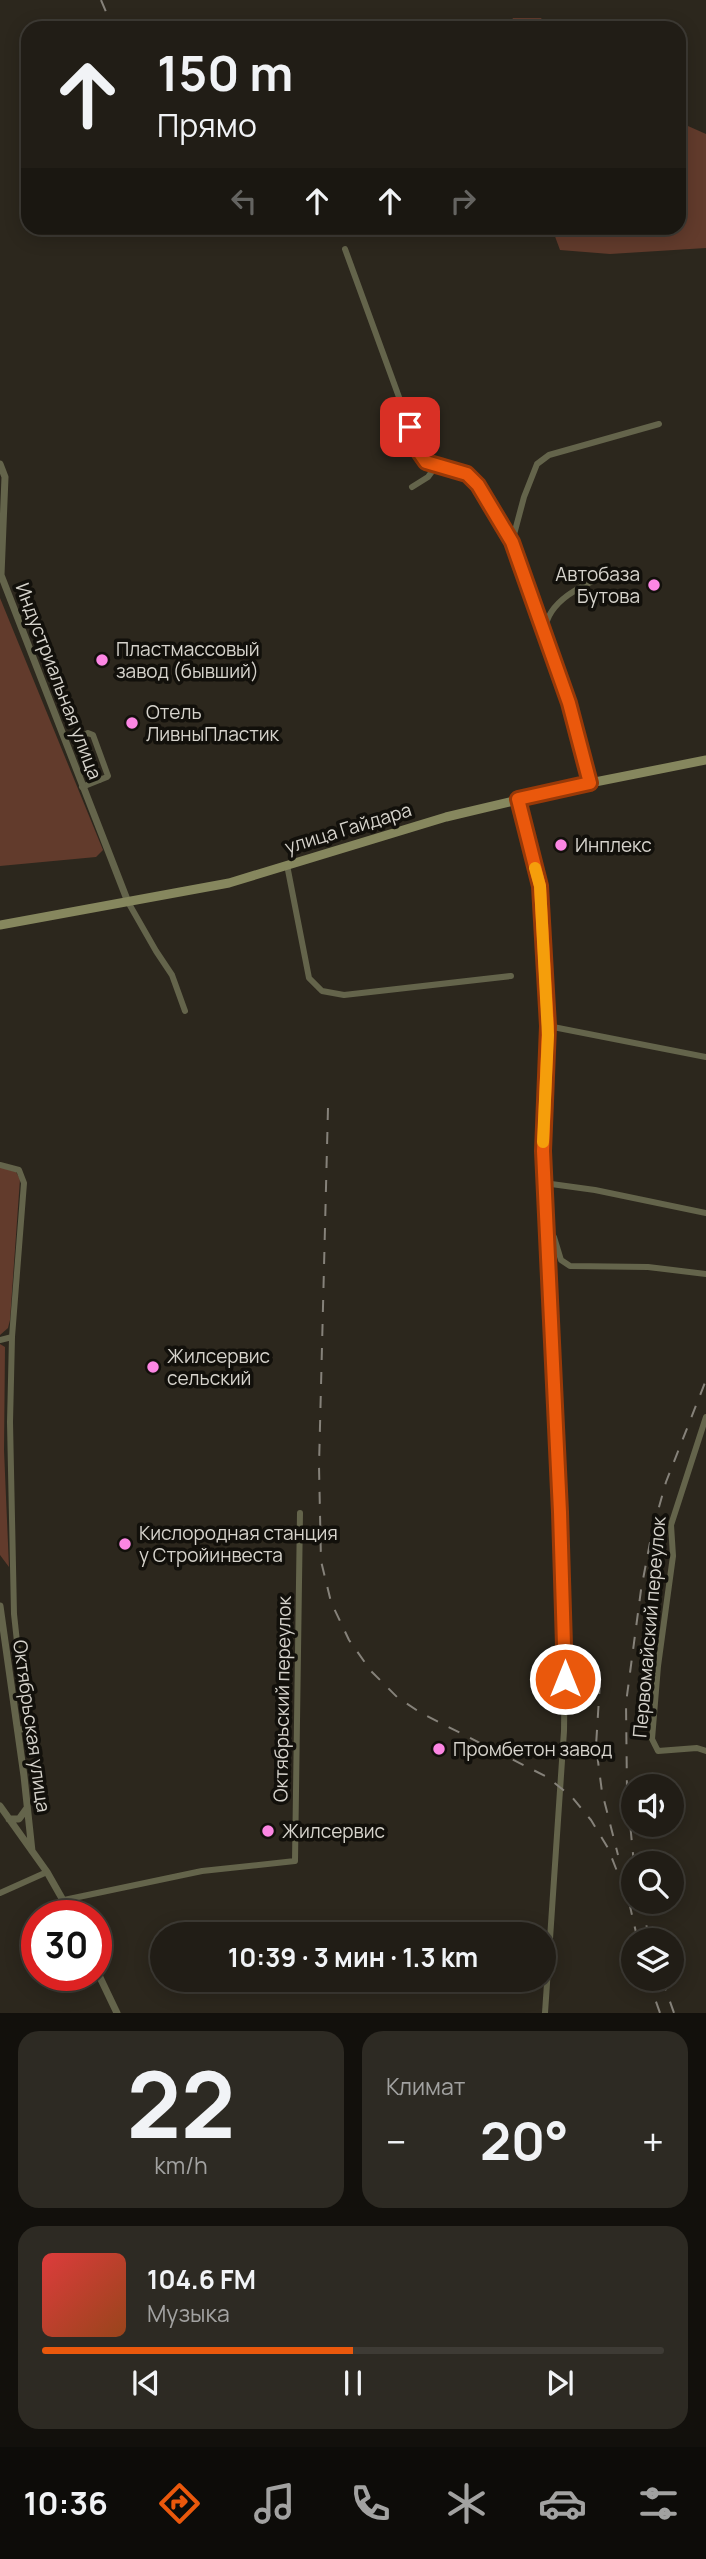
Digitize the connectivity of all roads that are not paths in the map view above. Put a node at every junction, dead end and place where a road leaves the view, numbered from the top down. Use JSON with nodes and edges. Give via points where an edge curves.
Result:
{"nodes":[{"id":1,"x":345,"y":249,"type":"dead end"},
{"id":2,"x":659,"y":424,"type":"dead end"},
{"id":3,"x":0,"y":464,"type":"edge"},
{"id":4,"x":436,"y":466,"type":"junction"},
{"id":5,"x":412,"y":486,"type":"dead end"},
{"id":6,"x":512,"y":542,"type":"junction"},
{"id":7,"x":617,"y":570,"type":"dead end"},
{"id":8,"x":545,"y":631,"type":"junction"},
{"id":9,"x":706,"y":760,"type":"edge"},
{"id":10,"x":100,"y":780,"type":"junction"},
{"id":11,"x":590,"y":783,"type":"junction"},
{"id":12,"x":82,"y":787,"type":"junction"},
{"id":13,"x":518,"y":799,"type":"junction"},
{"id":14,"x":287,"y":865,"type":"junction"},
{"id":15,"x":128,"y":902,"type":"junction"},
{"id":16,"x":0,"y":925,"type":"edge"},
{"id":17,"x":511,"y":976,"type":"dead end"},
{"id":18,"x":185,"y":1011,"type":"dead end"},
{"id":19,"x":548,"y":1026,"type":"junction"},
{"id":20,"x":706,"y":1057,"type":"edge"},
{"id":21,"x":0,"y":1165,"type":"edge"},
{"id":22,"x":544,"y":1183,"type":"junction"},
{"id":23,"x":706,"y":1213,"type":"edge"},
{"id":24,"x":547,"y":1231,"type":"junction"},
{"id":25,"x":706,"y":1274,"type":"edge"},
{"id":26,"x":12,"y":1337,"type":"junction"},
{"id":27,"x":0,"y":1340,"type":"edge"},
{"id":28,"x":706,"y":1417,"type":"edge"},
{"id":29,"x":300,"y":1513,"type":"dead end"},
{"id":30,"x":0,"y":1606,"type":"edge"},
{"id":31,"x":18,"y":1730,"type":"junction"},
{"id":32,"x":706,"y":1751,"type":"edge"},
{"id":33,"x":28,"y":1804,"type":"junction"},
{"id":34,"x":0,"y":1806,"type":"edge"},
{"id":35,"x":9,"y":1819,"type":"junction"},
{"id":36,"x":32,"y":1851,"type":"junction"},
{"id":37,"x":47,"y":1872,"type":"junction"},
{"id":38,"x":0,"y":1893,"type":"edge"},
{"id":39,"x":64,"y":1900,"type":"joint"},
{"id":40,"x":106,"y":1991,"type":"edge"},
{"id":41,"x":117,"y":2013,"type":"edge"},
{"id":42,"x":545,"y":2013,"type":"edge"}],
"edges":[{"from":1,"to":4,"type":"street","via":[[419,452]]},
{"from":2,"to":6,"type":"street","via":[[542,459],[524,497]]},
{"from":3,"to":12,"type":"street","name":"Индустриальная улица","via":[[5,477],[1,575]]},
{"from":4,"to":5,"type":"street"},
{"from":4,"to":6,"type":"street","via":[[472,479]]},
{"from":6,"to":8,"type":"street"},
{"from":7,"to":8,"type":"street","via":[[570,594],[547,619]]},
{"from":8,"to":11,"type":"street"},
{"from":9,"to":11,"type":"main road","name":"улица Гайдара"},
{"from":10,"to":10,"type":"street","via":[[108,774],[93,735],[88,733],[84,738]]},
{"from":10,"to":12,"type":"street"},
{"from":11,"to":13,"type":"main road","name":"улица Гайдара"},
{"from":12,"to":15,"type":"street","name":"Индустриальная улица"},
{"from":13,"to":14,"type":"main road","name":"улица Гайдара"},
{"from":13,"to":19,"type":"street","via":[[540,886]]},
{"from":14,"to":15,"type":"main road","name":"улица Гайдара","via":[[229,883]]},
{"from":14,"to":17,"type":"street","via":[[309,978],[322,992],[369,994]]},
{"from":15,"to":16,"type":"main road","name":"улица Гайдара"},
{"from":15,"to":18,"type":"street","via":[[172,975]]},
{"from":19,"to":20,"type":"street"},
{"from":19,"to":22,"type":"street"},
{"from":21,"to":26,"type":"street","via":[[19,1170],[24,1183]]},
{"from":22,"to":23,"type":"street"},
{"from":22,"to":24,"type":"street"},
{"from":24,"to":25,"type":"street","via":[[554,1237],[561,1260],[570,1266],[648,1267]]},
{"from":24,"to":42,"type":"street","via":[[565,1653]]},
{"from":26,"to":27,"type":"street"},
{"from":26,"to":31,"type":"street","via":[[14,1614],[26,1725]]},
{"from":28,"to":32,"type":"street","name":"Первомайский переулок","via":[[671,1525],[673,1556],[652,1739],[658,1751]]},
{"from":29,"to":39,"type":"street","name":"Октябрьский переулок","via":[[295,1861],[202,1871]]},
{"from":30,"to":31,"type":"street","name":"Октябрьская улица"},
{"from":31,"to":33,"type":"street","name":"Октябрьская улица"},
{"from":33,"to":35,"type":"street","via":[[21,1817]]},
{"from":33,"to":36,"type":"street","name":"Октябрьская улица"},
{"from":34,"to":35,"type":"street"},
{"from":35,"to":36,"type":"street"},
{"from":36,"to":37,"type":"street"},
{"from":37,"to":38,"type":"street"},
{"from":37,"to":39,"type":"street"},
{"from":40,"to":41,"type":"street"}]}
